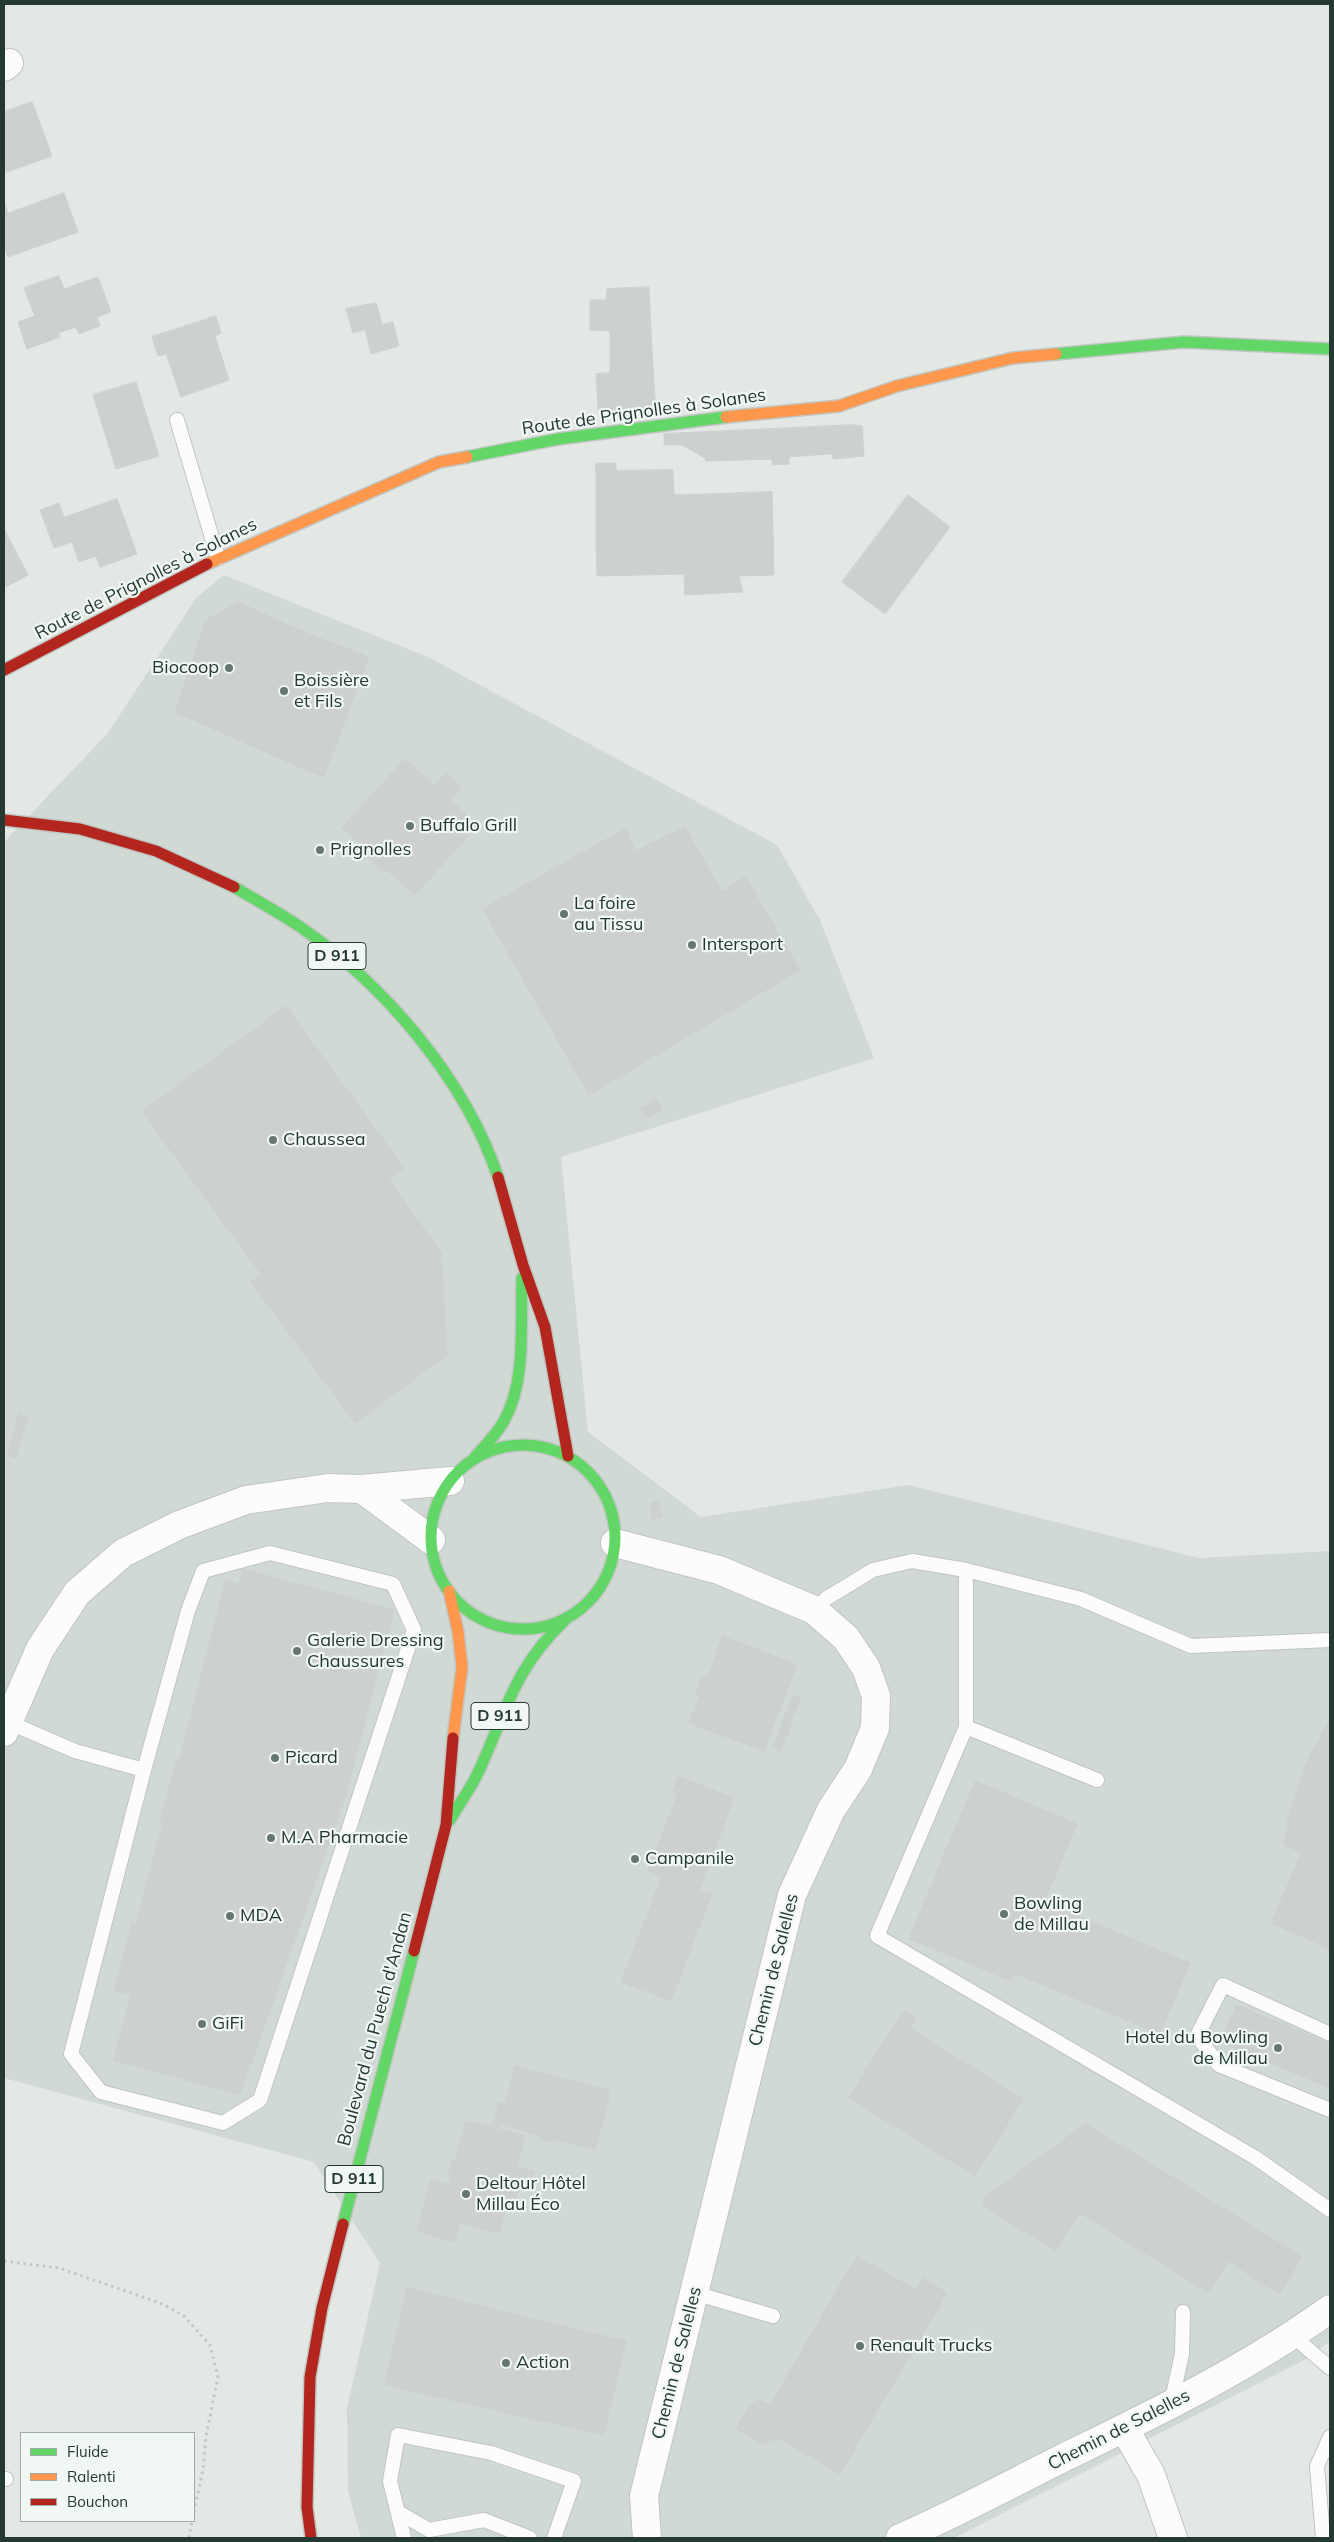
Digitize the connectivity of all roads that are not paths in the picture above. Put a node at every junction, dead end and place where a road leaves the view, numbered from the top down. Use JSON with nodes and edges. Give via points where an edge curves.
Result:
{"nodes":[{"id":1,"x":1330,"y":349,"type":"edge"},
{"id":2,"x":177,"y":420,"type":"dead end"},
{"id":3,"x":218,"y":558,"type":"junction"},
{"id":4,"x":4,"y":670,"type":"edge"},
{"id":5,"x":4,"y":820,"type":"edge"},
{"id":6,"x":523,"y":1264,"type":"junction"},
{"id":7,"x":568,"y":1456,"type":"junction"},
{"id":8,"x":472,"y":1459,"type":"junction"},
{"id":9,"x":450,"y":1481,"type":"junction"},
{"id":10,"x":362,"y":1489,"type":"junction"},
{"id":11,"x":431,"y":1540,"type":"junction"},
{"id":12,"x":615,"y":1543,"type":"junction"},
{"id":13,"x":966,"y":1570,"type":"junction"},
{"id":14,"x":449,"y":1591,"type":"junction"},
{"id":15,"x":814,"y":1610,"type":"junction"},
{"id":16,"x":570,"y":1617,"type":"junction"},
{"id":17,"x":1330,"y":1640,"type":"edge"},
{"id":18,"x":6,"y":1727,"type":"edge"},
{"id":19,"x":966,"y":1727,"type":"junction"},
{"id":20,"x":144,"y":1770,"type":"junction"},
{"id":21,"x":1096,"y":1780,"type":"dead end"},
{"id":22,"x":446,"y":1826,"type":"junction"},
{"id":23,"x":1330,"y":2034,"type":"edge"},
{"id":24,"x":1330,"y":2110,"type":"edge"},
{"id":25,"x":1330,"y":2210,"type":"edge"},
{"id":26,"x":694,"y":2293,"type":"junction"},
{"id":27,"x":1330,"y":2309,"type":"edge"},
{"id":28,"x":1183,"y":2312,"type":"dead end"},
{"id":29,"x":773,"y":2316,"type":"dead end"},
{"id":30,"x":1293,"y":2336,"type":"junction"},
{"id":31,"x":1330,"y":2368,"type":"edge"},
{"id":32,"x":1171,"y":2405,"type":"junction"},
{"id":33,"x":1124,"y":2428,"type":"junction"},
{"id":34,"x":1330,"y":2437,"type":"edge"},
{"id":35,"x":398,"y":2512,"type":"junction"},
{"id":36,"x":311,"y":2538,"type":"edge"},
{"id":37,"x":404,"y":2538,"type":"edge"},
{"id":38,"x":530,"y":2538,"type":"edge"},
{"id":39,"x":554,"y":2538,"type":"edge"},
{"id":40,"x":647,"y":2538,"type":"edge"},
{"id":41,"x":900,"y":2538,"type":"edge"},
{"id":42,"x":1173,"y":2538,"type":"edge"},
{"id":43,"x":1323,"y":2538,"type":"edge"}],
"edges":[{"from":1,"to":3,"type":"main road","name":"Route de Prignolles à Solanes","via":[[1184,342],[1013,358],[897,386],[840,406],[714,418],[558,439],[439,462]]},
{"from":2,"to":3,"type":"lane"},
{"from":3,"to":4,"type":"main road","name":"Route de Prignolles à Solanes"},
{"from":5,"to":6,"type":"main road","number":"D 911","via":[[66,826],[128,841],[180,860],[246,891],[294,922],[338,957],[381,995],[427,1048],[467,1108],[496,1170]]},
{"from":6,"to":7,"type":"main road","number":"D 911","via":[[544,1326]]},
{"from":6,"to":8,"type":"main road","number":"D 911","via":[[515,1388],[507,1414],[494,1436]]},
{"from":7,"to":8,"type":"main road","name":"Boulevard du Puech d'Andan","via":[[523,1444],[492,1450]]},
{"from":7,"to":12,"type":"main road","name":"Boulevard du Puech d'Andan","via":[[602,1488],[611,1508]]},
{"from":8,"to":9,"type":"main road"},
{"from":9,"to":10,"type":"street"},
{"from":9,"to":11,"type":"main road","via":[[435,1509]]},
{"from":10,"to":11,"type":"street"},
{"from":10,"to":18,"type":"street","via":[[328,1488],[246,1500],[178,1525],[123,1553],[77,1593],[40,1649]]},
{"from":11,"to":14,"type":"main road","via":[[440,1576]]},
{"from":12,"to":15,"type":"street","name":"Chemin de Salelles","via":[[719,1570]]},
{"from":12,"to":16,"type":"main road","name":"Boulevard du Puech d'Andan","via":[[611,1568],[604,1582],[584,1607]]},
{"from":13,"to":15,"type":"lane","via":[[912,1561],[873,1570],[826,1598]]},
{"from":13,"to":17,"type":"lane","via":[[1082,1599],[1191,1646]]},
{"from":13,"to":19,"type":"lane"},
{"from":14,"to":16,"type":"main road","via":[[477,1617],[509,1628],[537,1628]]},
{"from":14,"to":22,"type":"main road","name":"Boulevard du Puech d'Andan","number":"D 911","via":[[462,1667],[454,1718]]},
{"from":15,"to":26,"type":"street","name":"Chemin de Salelles","via":[[846,1638],[866,1668],[876,1696],[875,1728],[858,1769],[831,1810],[792,1894]]},
{"from":16,"to":22,"type":"main road","name":"Boulevard du Puech d'Andan","number":"D 911","via":[[532,1652],[498,1720],[478,1772]]},
{"from":18,"to":20,"type":"lane"},
{"from":19,"to":21,"type":"lane"},
{"from":19,"to":25,"type":"lane","via":[[877,1936],[1256,2158]]},
{"from":20,"to":20,"type":"lane","via":[[188,1611],[203,1571],[270,1553],[393,1584],[414,1630],[260,2100],[223,2123],[101,2092],[71,2054]]},
{"from":22,"to":36,"type":"main road","name":"Boulevard du Puech d'Andan","number":"D 911","via":[[322,2308],[309,2386],[307,2507]]},
{"from":23,"to":24,"type":"lane","via":[[1223,1985],[1197,2036],[1219,2066]]},
{"from":26,"to":29,"type":"lane"},
{"from":26,"to":40,"type":"street","name":"Chemin de Salelles","via":[[644,2496]]},
{"from":27,"to":30,"type":"street","name":"Chemin de Salelles"},
{"from":28,"to":32,"type":"lane","via":[[1182,2354]]},
{"from":30,"to":31,"type":"lane"},
{"from":30,"to":32,"type":"street","name":"Chemin de Salelles"},
{"from":32,"to":33,"type":"street","name":"Chemin de Salelles"},
{"from":33,"to":41,"type":"street","name":"Chemin de Salelles"},
{"from":33,"to":42,"type":"street","via":[[1151,2476]]},
{"from":34,"to":43,"type":"lane","via":[[1317,2466]]},
{"from":35,"to":37,"type":"lane"},
{"from":35,"to":38,"type":"lane","via":[[429,2530],[484,2520]]},
{"from":35,"to":39,"type":"lane","via":[[390,2481],[398,2435],[491,2453],[574,2480]]}]}
